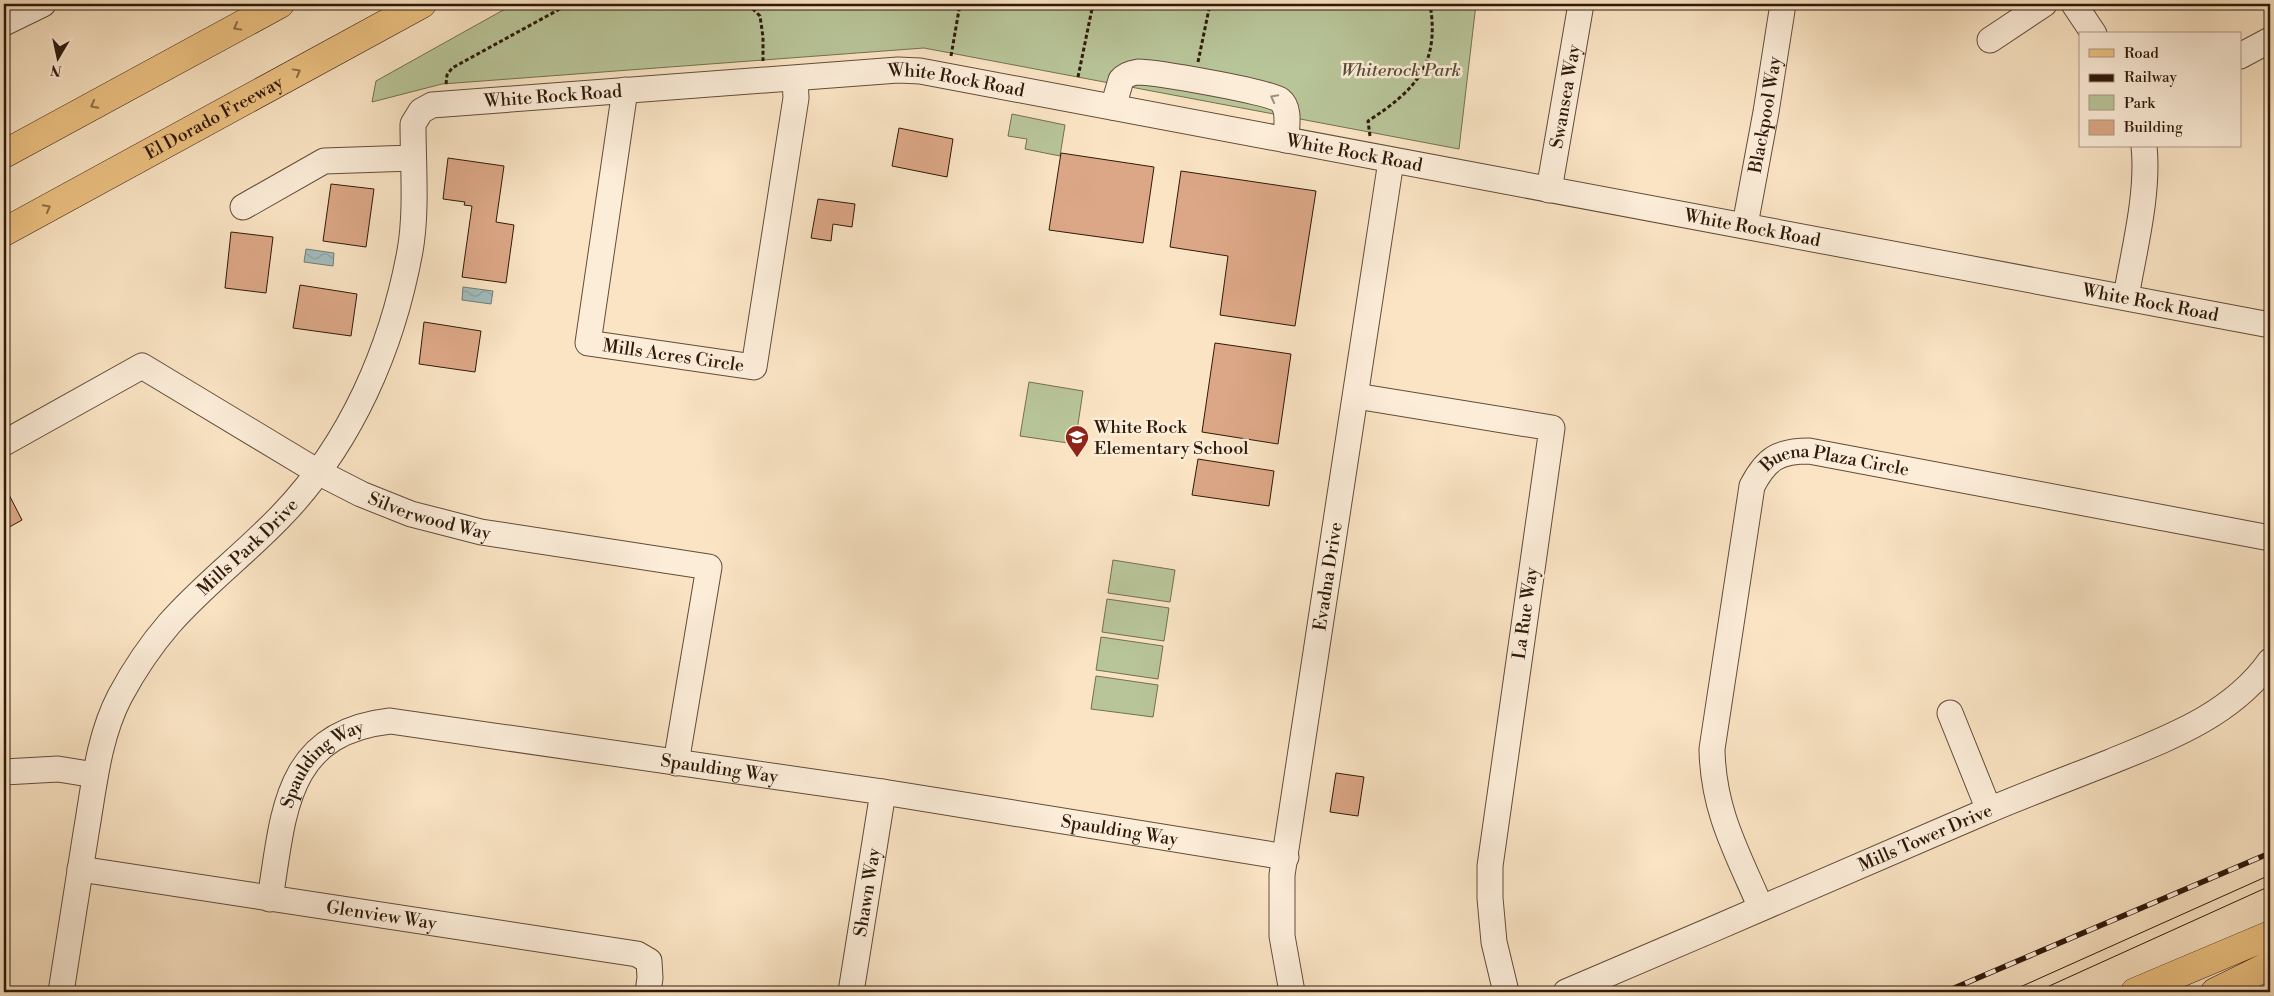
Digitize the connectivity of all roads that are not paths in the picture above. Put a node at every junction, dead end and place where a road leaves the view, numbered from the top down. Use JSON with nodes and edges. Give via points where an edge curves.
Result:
{"nodes":[{"id":1,"x":44,"y":4,"type":"edge"},
{"id":2,"x":280,"y":4,"type":"edge"},
{"id":3,"x":422,"y":4,"type":"edge"},
{"id":4,"x":1581,"y":4,"type":"edge"},
{"id":5,"x":1783,"y":4,"type":"edge"},
{"id":6,"x":2044,"y":4,"type":"edge"},
{"id":7,"x":2074,"y":4,"type":"edge"},
{"id":8,"x":4,"y":23,"type":"edge"},
{"id":9,"x":2093,"y":32,"type":"edge"},
{"id":10,"x":1990,"y":40,"type":"dead end"},
{"id":11,"x":2270,"y":40,"type":"edge"},
{"id":12,"x":2242,"y":55,"type":"edge"},
{"id":13,"x":795,"y":79,"type":"junction"},
{"id":14,"x":625,"y":90,"type":"junction"},
{"id":15,"x":439,"y":96,"type":"joint"},
{"id":16,"x":1114,"y":107,"type":"junction"},
{"id":17,"x":1286,"y":140,"type":"junction"},
{"id":18,"x":2144,"y":148,"type":"edge"},
{"id":19,"x":4,"y":154,"type":"edge"},
{"id":20,"x":413,"y":158,"type":"junction"},
{"id":21,"x":1391,"y":161,"type":"junction"},
{"id":22,"x":1549,"y":190,"type":"junction"},
{"id":23,"x":243,"y":207,"type":"dead end"},
{"id":24,"x":1745,"y":225,"type":"junction"},
{"id":25,"x":4,"y":232,"type":"edge"},
{"id":26,"x":2126,"y":297,"type":"junction"},
{"id":27,"x":2270,"y":325,"type":"edge"},
{"id":28,"x":1356,"y":396,"type":"junction"},
{"id":29,"x":4,"y":443,"type":"edge"},
{"id":30,"x":318,"y":472,"type":"junction"},
{"id":31,"x":2270,"y":538,"type":"edge"},
{"id":32,"x":2270,"y":661,"type":"edge"},
{"id":33,"x":1950,"y":713,"type":"dead end"},
{"id":34,"x":676,"y":763,"type":"junction"},
{"id":35,"x":4,"y":772,"type":"edge"},
{"id":36,"x":96,"y":774,"type":"junction"},
{"id":37,"x":883,"y":792,"type":"junction"},
{"id":38,"x":1989,"y":810,"type":"junction"},
{"id":39,"x":1286,"y":857,"type":"junction"},
{"id":40,"x":80,"y":869,"type":"junction"},
{"id":41,"x":270,"y":899,"type":"junction"},
{"id":42,"x":1761,"y":908,"type":"junction"},
{"id":43,"x":2270,"y":935,"type":"edge"},
{"id":44,"x":2240,"y":948,"type":"junction"},
{"id":45,"x":2270,"y":965,"type":"edge"},
{"id":46,"x":61,"y":992,"type":"edge"},
{"id":47,"x":648,"y":992,"type":"edge"},
{"id":48,"x":851,"y":992,"type":"edge"},
{"id":49,"x":1292,"y":992,"type":"edge"},
{"id":50,"x":1506,"y":992,"type":"edge"},
{"id":51,"x":1566,"y":992,"type":"edge"},
{"id":52,"x":2135,"y":992,"type":"edge"},
{"id":53,"x":2173,"y":992,"type":"edge"},
{"id":54,"x":2215,"y":992,"type":"edge"}],
"edges":[{"from":1,"to":8,"type":"street"},
{"from":2,"to":19,"type":"main road","one_way":true},
{"from":25,"to":3,"type":"main road","name":"El Dorado Freeway","one_way":true},
{"from":4,"to":22,"type":"street","name":"Swansea Way"},
{"from":5,"to":24,"type":"street","name":"Blackpool Way"},
{"from":6,"to":10,"type":"street"},
{"from":7,"to":9,"type":"street"},
{"from":11,"to":12,"type":"street"},
{"from":13,"to":14,"type":"street","name":"White Rock Road"},
{"from":13,"to":14,"type":"street","name":"Mills Acres Circle","via":[[796,98],[754,367],[588,343]]},
{"from":13,"to":16,"type":"street","name":"White Rock Road","via":[[920,71]]},
{"from":14,"to":15,"type":"street","name":"White Rock Road"},
{"from":15,"to":20,"type":"street","name":"Mills Park Drive","via":[[421,111],[413,124]]},
{"from":16,"to":17,"type":"street","name":"White Rock Road"},
{"from":17,"to":16,"type":"street","one_way":true,"via":[[1287,112],[1280,100],[1269,94],[1238,88],[1132,73],[1120,80]]},
{"from":17,"to":21,"type":"street","name":"White Rock Road"},
{"from":18,"to":26,"type":"street","via":[[2144,188]]},
{"from":20,"to":23,"type":"street","via":[[324,161]]},
{"from":20,"to":30,"type":"street","name":"Mills Park Drive","via":[[410,250],[394,319],[369,386],[346,430]]},
{"from":21,"to":22,"type":"street","name":"White Rock Road"},
{"from":21,"to":28,"type":"street","name":"Evadna Drive"},
{"from":22,"to":24,"type":"street","name":"White Rock Road"},
{"from":24,"to":26,"type":"street","name":"White Rock Road"},
{"from":26,"to":27,"type":"street","name":"White Rock Road"},
{"from":28,"to":39,"type":"street","name":"Evadna Drive"},
{"from":28,"to":50,"type":"street","name":"La Rue Way","via":[[1552,428],[1490,866],[1494,942]]},
{"from":29,"to":30,"type":"street","name":"Silverwood Way","via":[[142,366]]},
{"from":30,"to":34,"type":"street","name":"Silverwood Way","via":[[361,494],[446,524],[709,567]]},
{"from":30,"to":36,"type":"street","name":"Mills Park Drive","via":[[282,516],[170,622],[146,652],[111,716]]},
{"from":31,"to":42,"type":"street","name":"Buena Plaza Circle","via":[[1808,451],[1790,451],[1774,457],[1760,470],[1752,486],[1712,748],[1714,788],[1719,806]]},
{"from":32,"to":38,"type":"street","name":"Mills Tower Drive","via":[[2236,697],[2206,719],[2170,738]]},
{"from":33,"to":38,"type":"street"},
{"from":34,"to":37,"type":"street","name":"Spaulding Way"},
{"from":34,"to":41,"type":"street","name":"Spaulding Way","via":[[410,722],[381,722],[353,728],[320,748],[296,778],[284,813]]},
{"from":35,"to":36,"type":"street","via":[[58,769]]},
{"from":36,"to":40,"type":"street","name":"Mills Park Drive"},
{"from":37,"to":39,"type":"street","name":"Spaulding Way"},
{"from":37,"to":48,"type":"street","name":"Shawn Way"},
{"from":38,"to":42,"type":"street","name":"Mills Tower Drive"},
{"from":39,"to":49,"type":"street","name":"Evadna Drive","via":[[1282,875],[1282,936]]},
{"from":40,"to":41,"type":"street","name":"Glenview Way"},
{"from":40,"to":46,"type":"street","name":"Mills Park Drive"},
{"from":41,"to":47,"type":"street","name":"Glenview Way","via":[[636,954],[649,961]]},
{"from":42,"to":51,"type":"street","name":"Mills Tower Drive"},
{"from":43,"to":44,"type":"main road"},
{"from":44,"to":52,"type":"main road"},
{"from":44,"to":53,"type":"main road","via":[[2219,973]]},
{"from":45,"to":54,"type":"main road"}]}
